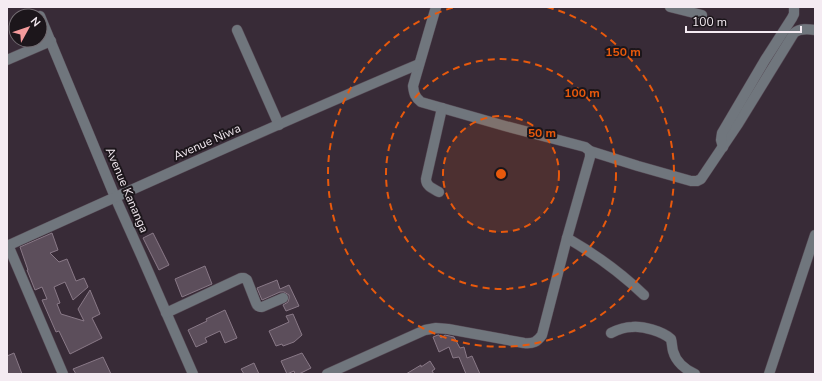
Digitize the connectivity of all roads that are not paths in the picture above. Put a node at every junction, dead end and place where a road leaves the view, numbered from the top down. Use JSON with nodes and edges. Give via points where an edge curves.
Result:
{"nodes":[{"id":1,"x":436,"y":7,"type":"edge"},
{"id":2,"x":673,"y":7,"type":"edge"},
{"id":3,"x":794,"y":7,"type":"edge"},
{"id":4,"x":702,"y":15,"type":"dead end"},
{"id":5,"x":237,"y":30,"type":"dead end"},
{"id":6,"x":815,"y":30,"type":"edge"},
{"id":7,"x":48,"y":34,"type":"edge"},
{"id":8,"x":51,"y":41,"type":"junction"},
{"id":9,"x":7,"y":60,"type":"edge"},
{"id":10,"x":419,"y":64,"type":"junction"},
{"id":11,"x":442,"y":108,"type":"junction"},
{"id":12,"x":279,"y":125,"type":"junction"},
{"id":13,"x":723,"y":147,"type":"junction"},
{"id":14,"x":590,"y":151,"type":"junction"},
{"id":15,"x":438,"y":192,"type":"dead end"},
{"id":16,"x":115,"y":197,"type":"junction"},
{"id":17,"x":815,"y":235,"type":"edge"},
{"id":18,"x":567,"y":238,"type":"junction"},
{"id":19,"x":8,"y":245,"type":"edge"},
{"id":20,"x":644,"y":295,"type":"dead end"},
{"id":21,"x":283,"y":298,"type":"dead end"},
{"id":22,"x":166,"y":313,"type":"junction"},
{"id":23,"x":611,"y":333,"type":"dead end"},
{"id":24,"x":63,"y":374,"type":"edge"},
{"id":25,"x":192,"y":374,"type":"edge"},
{"id":26,"x":327,"y":374,"type":"edge"},
{"id":27,"x":695,"y":374,"type":"edge"},
{"id":28,"x":769,"y":374,"type":"edge"}],
"edges":[{"from":1,"to":10,"type":"street"},
{"from":2,"to":4,"type":"street"},
{"from":3,"to":13,"type":"street","via":[[792,18],[722,133]]},
{"from":5,"to":12,"type":"street"},
{"from":6,"to":13,"type":"street","via":[[802,29],[794,33]]},
{"from":7,"to":8,"type":"street","name":"Avenue Kananga"},
{"from":8,"to":9,"type":"street"},
{"from":8,"to":16,"type":"street","name":"Avenue Kananga"},
{"from":10,"to":11,"type":"street","via":[[413,86],[416,98]]},
{"from":10,"to":12,"type":"street","name":"Avenue Niwa"},
{"from":11,"to":14,"type":"street","via":[[585,147]]},
{"from":11,"to":15,"type":"street","via":[[426,179],[428,186]]},
{"from":12,"to":16,"type":"street","name":"Avenue Niwa"},
{"from":13,"to":14,"type":"street","via":[[697,181]]},
{"from":14,"to":18,"type":"street"},
{"from":16,"to":19,"type":"street","name":"Avenue Niwa"},
{"from":16,"to":22,"type":"street","name":"Avenue Kananga"},
{"from":17,"to":28,"type":"street"},
{"from":18,"to":20,"type":"street","via":[[592,252]]},
{"from":18,"to":26,"type":"street","via":[[542,335],[538,341],[532,344],[524,343],[436,328],[425,330]]},
{"from":19,"to":24,"type":"street"},
{"from":21,"to":22,"type":"street","via":[[259,307],[247,280],[241,278]]},
{"from":22,"to":25,"type":"street","name":"Avenue Kananga"},
{"from":23,"to":27,"type":"street","via":[[636,327],[664,334],[671,339],[676,358]]}]}
